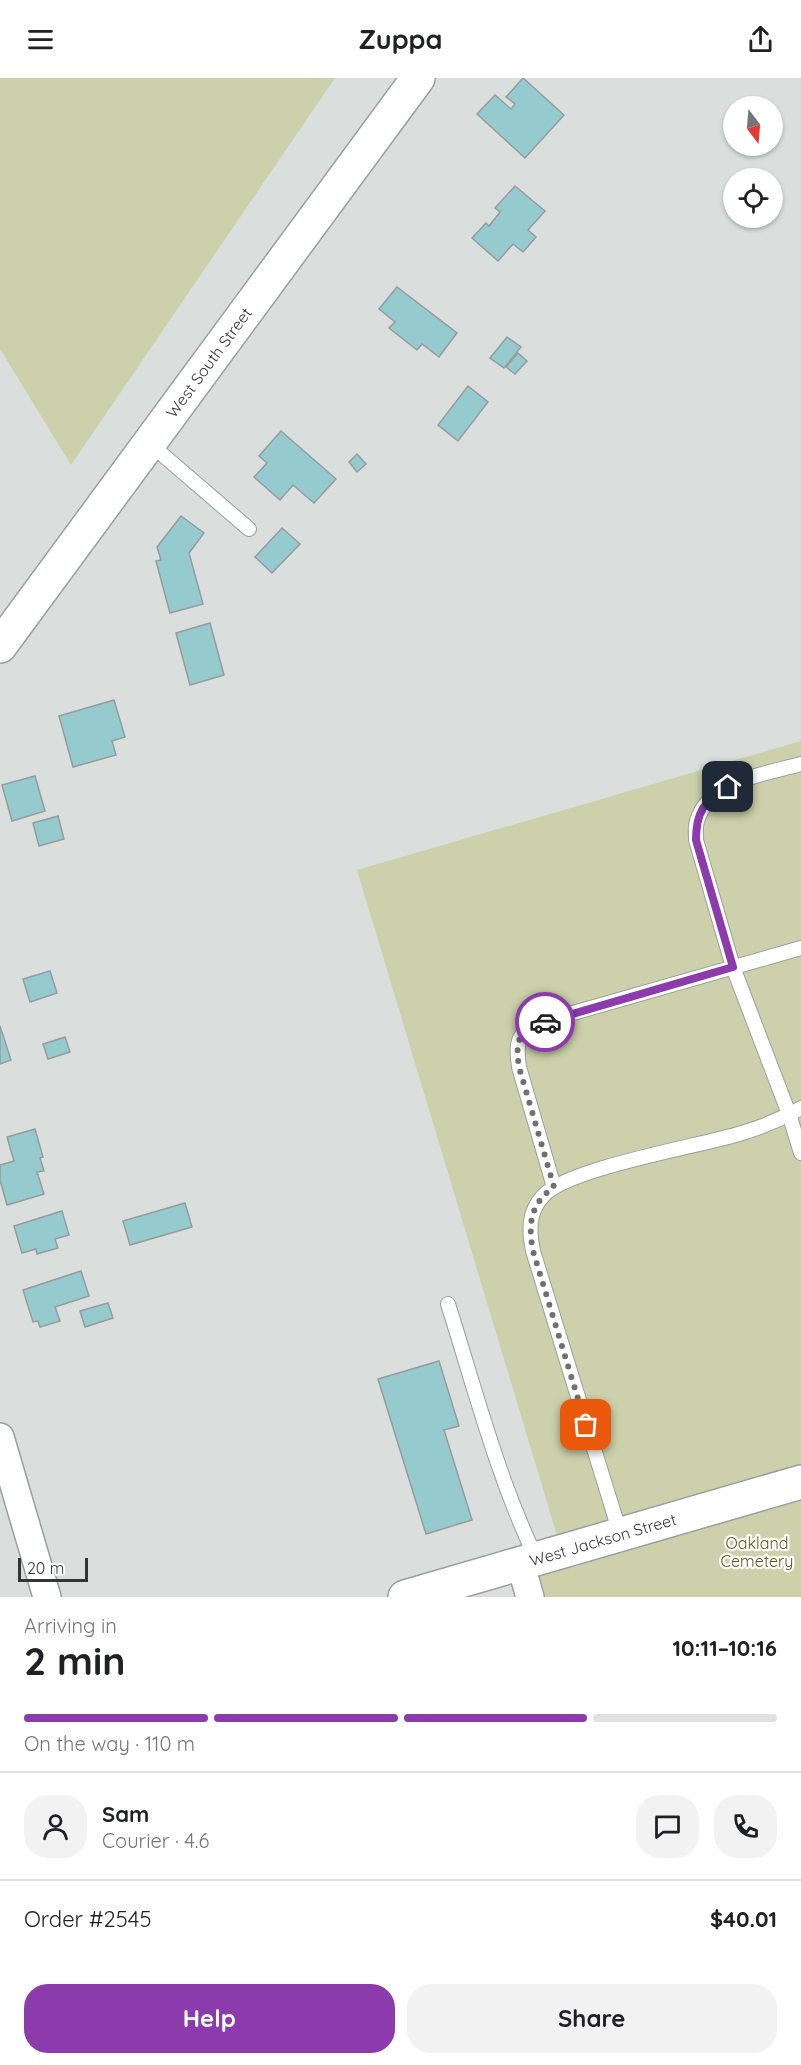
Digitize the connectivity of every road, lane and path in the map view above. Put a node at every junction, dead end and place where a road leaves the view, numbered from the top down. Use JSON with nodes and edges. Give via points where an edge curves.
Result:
{"nodes":[{"id":1,"x":418,"y":78,"type":"edge"},
{"id":2,"x":149,"y":444,"type":"junction"},
{"id":3,"x":249,"y":530,"type":"dead end"},
{"id":4,"x":0,"y":646,"type":"edge"},
{"id":5,"x":801,"y":764,"type":"edge"},
{"id":6,"x":801,"y":948,"type":"edge"},
{"id":7,"x":733,"y":967,"type":"junction"},
{"id":8,"x":795,"y":1111,"type":"edge"},
{"id":9,"x":801,"y":1153,"type":"edge"},
{"id":10,"x":554,"y":1187,"type":"junction"},
{"id":11,"x":448,"y":1304,"type":"dead end"},
{"id":12,"x":0,"y":1437,"type":"edge"},
{"id":13,"x":801,"y":1482,"type":"edge"},
{"id":14,"x":620,"y":1533,"type":"junction"},
{"id":15,"x":528,"y":1560,"type":"junction"},
{"id":16,"x":48,"y":1597,"type":"edge"},
{"id":17,"x":405,"y":1597,"type":"edge"},
{"id":18,"x":530,"y":1597,"type":"edge"}],
"edges":[{"from":1,"to":2,"type":"street","name":"West South Street"},
{"from":2,"to":3,"type":"lane"},
{"from":2,"to":4,"type":"street","name":"West South Street"},
{"from":5,"to":7,"type":"lane","via":[[728,787],[707,802],[696,823],[696,840]]},
{"from":6,"to":7,"type":"lane"},
{"from":7,"to":8,"type":"lane"},
{"from":7,"to":10,"type":"lane","via":[[526,1029],[517,1049],[519,1067]]},
{"from":8,"to":9,"type":"lane"},
{"from":8,"to":10,"type":"lane","via":[[744,1133],[605,1168]]},
{"from":10,"to":14,"type":"lane","via":[[544,1194],[530,1220],[533,1251]]},
{"from":11,"to":15,"type":"lane"},
{"from":12,"to":16,"type":"street"},
{"from":13,"to":14,"type":"street","name":"West Jackson Street"},
{"from":14,"to":15,"type":"street","name":"West Jackson Street"},
{"from":15,"to":17,"type":"street","name":"West Jackson Street"},
{"from":15,"to":18,"type":"street"}]}
